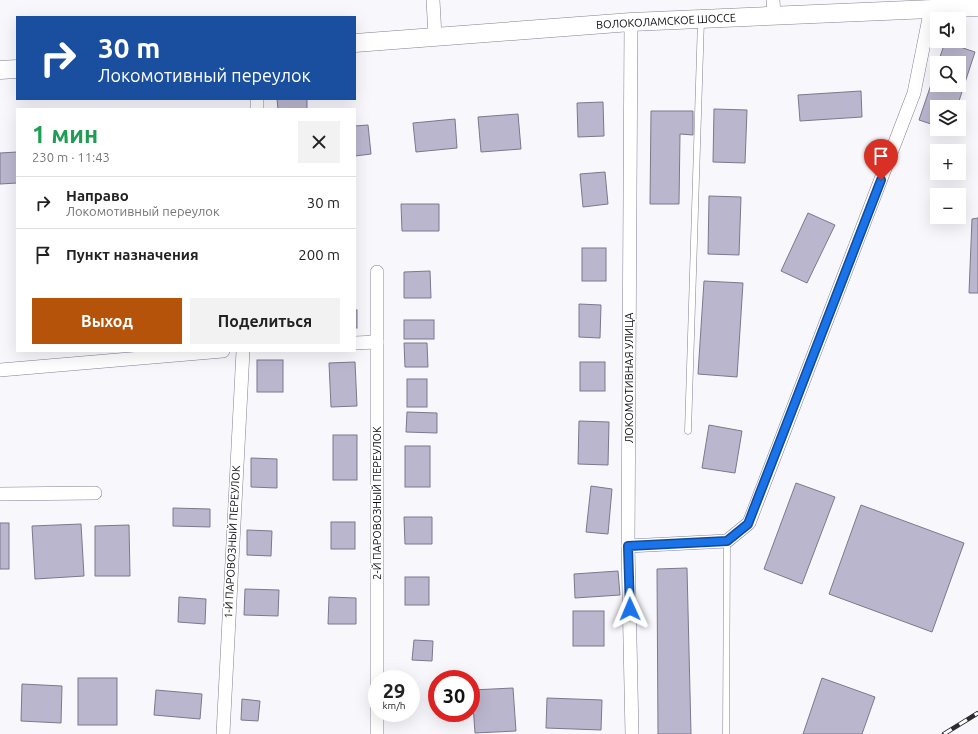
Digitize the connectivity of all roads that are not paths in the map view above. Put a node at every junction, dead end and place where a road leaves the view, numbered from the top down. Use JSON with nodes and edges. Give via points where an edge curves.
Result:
{"nodes":[{"id":1,"x":433,"y":0,"type":"edge"},
{"id":2,"x":773,"y":7,"type":"edge"},
{"id":3,"x":978,"y":7,"type":"edge"},
{"id":4,"x":931,"y":8,"type":"junction"},
{"id":5,"x":702,"y":18,"type":"junction"},
{"id":6,"x":631,"y":22,"type":"junction"},
{"id":7,"x":435,"y":36,"type":"junction"},
{"id":8,"x":356,"y":43,"type":"edge"},
{"id":9,"x":16,"y":69,"type":"edge"},
{"id":10,"x":0,"y":70,"type":"edge"},
{"id":11,"x":377,"y":272,"type":"dead end"},
{"id":12,"x":377,"y":342,"type":"junction"},
{"id":13,"x":356,"y":343,"type":"edge"},
{"id":14,"x":211,"y":352,"type":"edge"},
{"id":15,"x":243,"y":352,"type":"edge"},
{"id":16,"x":0,"y":370,"type":"edge"},
{"id":17,"x":688,"y":432,"type":"dead end"},
{"id":18,"x":96,"y":493,"type":"dead end"},
{"id":19,"x":0,"y":494,"type":"edge"},
{"id":20,"x":727,"y":541,"type":"junction"},
{"id":21,"x":628,"y":546,"type":"junction"},
{"id":22,"x":223,"y":734,"type":"edge"},
{"id":23,"x":377,"y":734,"type":"edge"},
{"id":24,"x":632,"y":734,"type":"edge"},
{"id":25,"x":726,"y":734,"type":"edge"}],
"edges":[{"from":1,"to":7,"type":"street"},
{"from":2,"to":4,"type":"main road","name":"ВОЛОКОЛАМСКОЕ ШОССЕ"},
{"from":2,"to":5,"type":"main road","name":"ВОЛОКОЛАМСКОЕ ШОССЕ"},
{"from":3,"to":4,"type":"main road","name":"ВОЛОКОЛАМСКОЕ ШОССЕ"},
{"from":4,"to":20,"type":"street","via":[[914,93],[748,524]]},
{"from":5,"to":6,"type":"main road","name":"ВОЛОКОЛАМСКОЕ ШОССЕ"},
{"from":5,"to":17,"type":"lane"},
{"from":6,"to":7,"type":"main road","name":"ВОЛОКОЛАМСКОЕ ШОССЕ"},
{"from":6,"to":21,"type":"street","name":"ЛОКОМОТИВНАЯ УЛИЦА"},
{"from":7,"to":8,"type":"main road","name":"ВОЛОКОЛАМСКОЕ ШОССЕ"},
{"from":9,"to":10,"type":"main road"},
{"from":11,"to":12,"type":"street","name":"2-Й ПАРОВОЗНЫЙ ПЕРЕУЛОК"},
{"from":12,"to":13,"type":"street"},
{"from":12,"to":23,"type":"street","name":"2-Й ПАРОВОЗНЫЙ ПЕРЕУЛОК"},
{"from":14,"to":16,"type":"street"},
{"from":15,"to":22,"type":"street","name":"1-Й ПАРОВОЗНЫЙ ПЕРЕУЛОК"},
{"from":18,"to":19,"type":"street"},
{"from":20,"to":21,"type":"street"},
{"from":20,"to":25,"type":"lane"},
{"from":21,"to":24,"type":"street","name":"ЛОКОМОТИВНАЯ УЛИЦА"}]}
